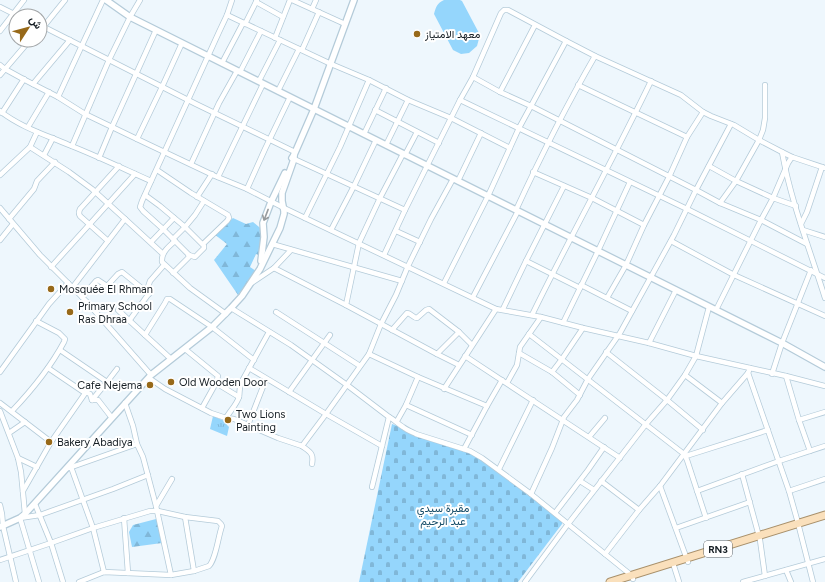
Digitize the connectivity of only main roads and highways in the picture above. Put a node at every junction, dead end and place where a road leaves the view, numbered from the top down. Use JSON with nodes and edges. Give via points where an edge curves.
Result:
{"nodes":[{"id":1,"x":825,"y":515,"type":"edge"},
{"id":2,"x":825,"y":520,"type":"edge"},
{"id":3,"x":799,"y":525,"type":"junction"},
{"id":4,"x":632,"y":577,"type":"junction"},
{"id":5,"x":610,"y":582,"type":"edge"},
{"id":6,"x":623,"y":582,"type":"edge"}],
"edges":[{"from":1,"to":3,"type":"main road","number":"RN3"},
{"from":2,"to":3,"type":"main road","number":"RN3"},
{"from":3,"to":4,"type":"main road","number":"RN3"},
{"from":4,"to":5,"type":"main road","number":"RN3"},
{"from":4,"to":6,"type":"main road","number":"RN3"}]}
